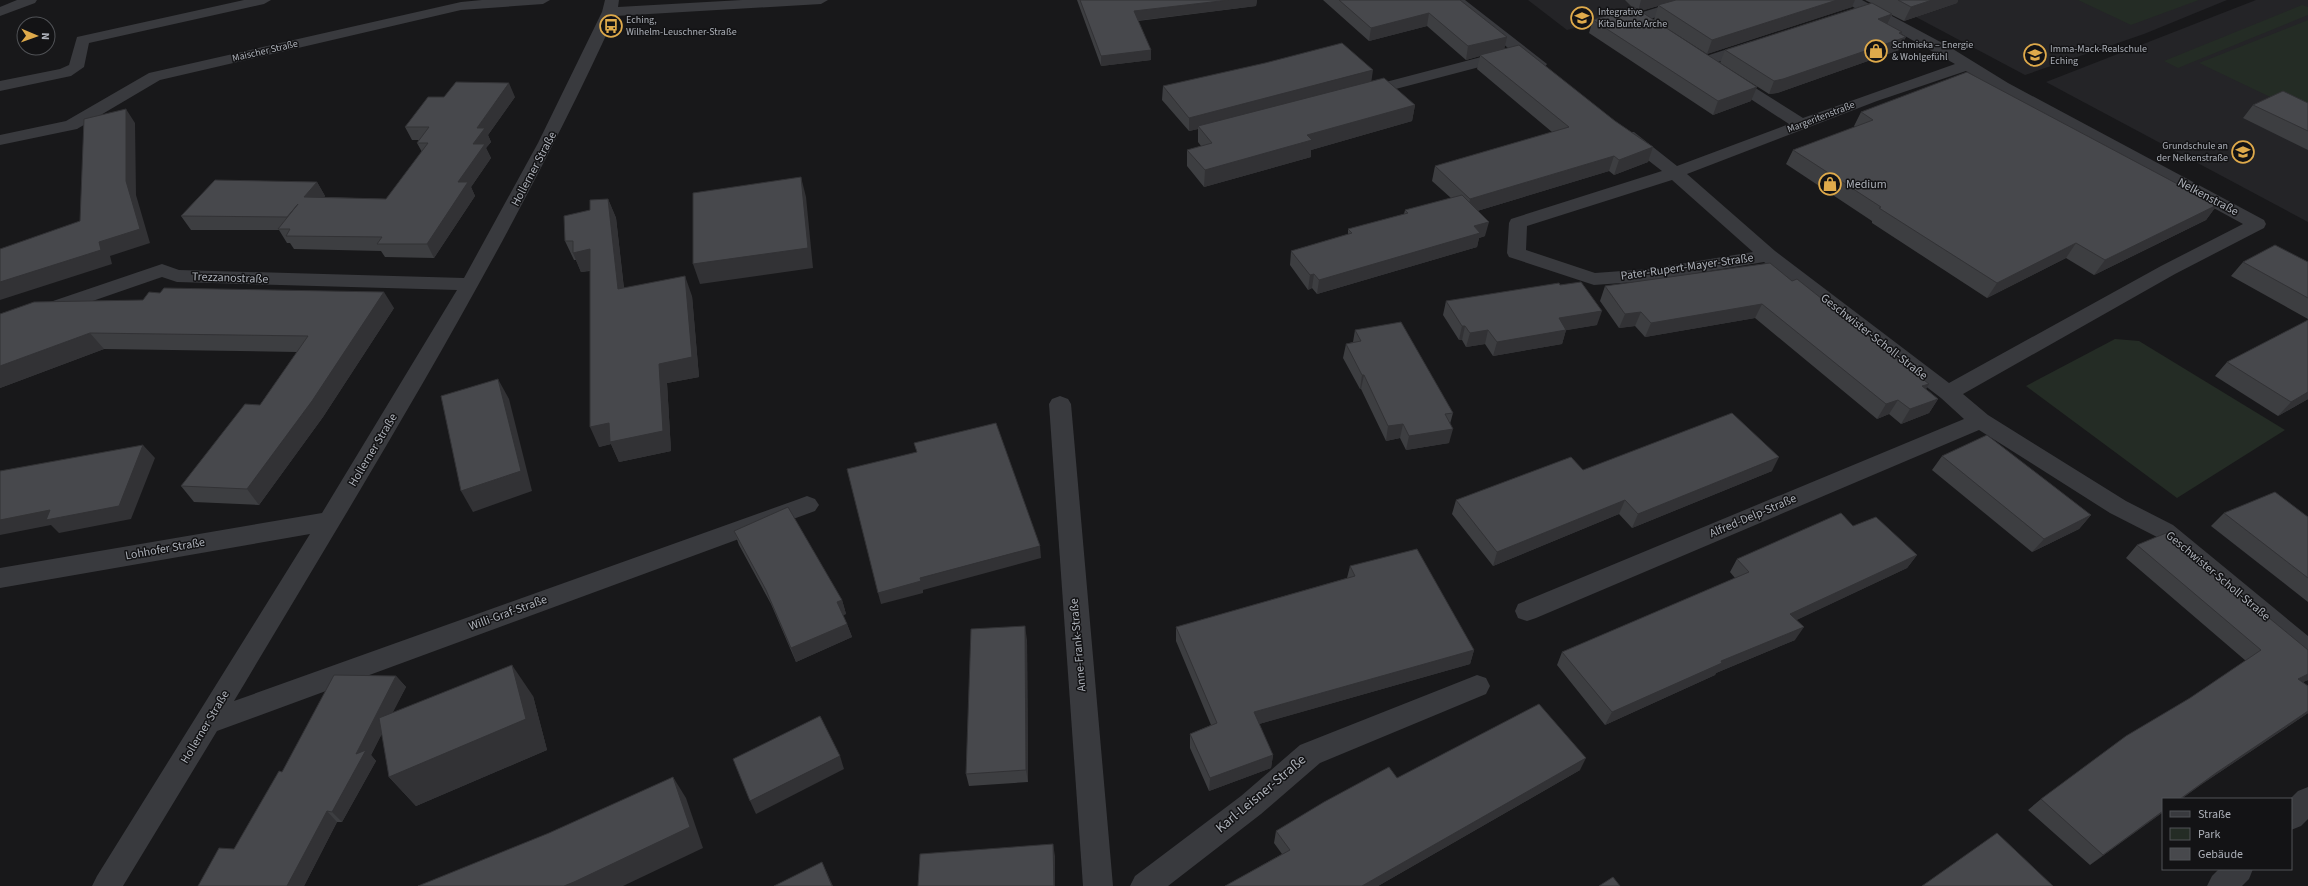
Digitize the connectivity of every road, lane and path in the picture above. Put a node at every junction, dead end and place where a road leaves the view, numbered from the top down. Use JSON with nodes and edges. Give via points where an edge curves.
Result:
{"nodes":[{"id":1,"x":30,"y":0,"type":"edge"},
{"id":2,"x":264,"y":0,"type":"edge"},
{"id":3,"x":543,"y":0,"type":"edge"},
{"id":4,"x":821,"y":0,"type":"edge"},
{"id":5,"x":1456,"y":0,"type":"edge"},
{"id":6,"x":1698,"y":0,"type":"edge"},
{"id":7,"x":1851,"y":0,"type":"edge"},
{"id":8,"x":611,"y":6,"type":"edge"},
{"id":9,"x":1868,"y":9,"type":"junction"},
{"id":10,"x":0,"y":12,"type":"edge"},
{"id":11,"x":1845,"y":16,"type":"edge"},
{"id":12,"x":1664,"y":36,"type":"edge"},
{"id":13,"x":1763,"y":43,"type":"edge"},
{"id":14,"x":1522,"y":51,"type":"junction"},
{"id":15,"x":1690,"y":53,"type":"edge"},
{"id":16,"x":1703,"y":62,"type":"junction"},
{"id":17,"x":1968,"y":65,"type":"junction"},
{"id":18,"x":1553,"y":76,"type":"edge"},
{"id":19,"x":0,"y":86,"type":"edge"},
{"id":20,"x":1350,"y":96,"type":"edge"},
{"id":21,"x":1614,"y":124,"type":"edge"},
{"id":22,"x":1802,"y":125,"type":"junction"},
{"id":23,"x":0,"y":140,"type":"edge"},
{"id":24,"x":1675,"y":173,"type":"junction"},
{"id":25,"x":1768,"y":255,"type":"junction"},
{"id":26,"x":471,"y":284,"type":"junction"},
{"id":27,"x":0,"y":326,"type":"edge"},
{"id":28,"x":1948,"y":393,"type":"junction"},
{"id":29,"x":1060,"y":404,"type":"dead end"},
{"id":30,"x":1980,"y":420,"type":"junction"},
{"id":31,"x":807,"y":505,"type":"dead end"},
{"id":32,"x":330,"y":521,"type":"junction"},
{"id":33,"x":0,"y":578,"type":"edge"},
{"id":34,"x":1527,"y":611,"type":"dead end"},
{"id":35,"x":2308,"y":651,"type":"edge"},
{"id":36,"x":1477,"y":686,"type":"dead end"},
{"id":37,"x":208,"y":722,"type":"junction"},
{"id":38,"x":2308,"y":800,"type":"edge"},
{"id":39,"x":2292,"y":816,"type":"edge"},
{"id":40,"x":2238,"y":870,"type":"edge"},
{"id":41,"x":107,"y":886,"type":"edge"},
{"id":42,"x":1098,"y":886,"type":"edge"},
{"id":43,"x":1146,"y":886,"type":"edge"},
{"id":44,"x":2222,"y":886,"type":"edge"}],
"edges":[{"from":1,"to":10,"type":"street"},
{"from":2,"to":19,"type":"street","via":[[82,40],[76,67],[65,73]]},
{"from":3,"to":23,"type":"street","name":"Maischer Straße","via":[[413,11],[155,76],[71,125]]},
{"from":4,"to":8,"type":"street"},
{"from":5,"to":14,"type":"street"},
{"from":6,"to":12,"type":"street","via":[[1638,18]]},
{"from":7,"to":9,"type":"street","name":"Nelkenstraße"},
{"from":8,"to":26,"type":"street","name":"Hollerner Straße","via":[[558,123]]},
{"from":9,"to":11,"type":"street"},
{"from":9,"to":17,"type":"street","name":"Nelkenstraße"},
{"from":13,"to":16,"type":"street"},
{"from":14,"to":18,"type":"street"},
{"from":14,"to":20,"type":"street"},
{"from":15,"to":16,"type":"street"},
{"from":16,"to":22,"type":"street"},
{"from":17,"to":22,"type":"street","name":"Margeritenstraße"},
{"from":17,"to":28,"type":"street","name":"Nelkenstraße","via":[[2002,86],[2257,224],[2168,270]]},
{"from":21,"to":24,"type":"street","name":"Geschwister-Scholl-Straße"},
{"from":22,"to":24,"type":"street","name":"Margeritenstraße"},
{"from":24,"to":25,"type":"street","name":"Geschwister-Scholl-Straße"},
{"from":24,"to":25,"type":"street","name":"Pater-Rupert-Mayer-Straße","via":[[1518,223],[1516,253],[1594,280],[1649,275]]},
{"from":25,"to":28,"type":"street","name":"Geschwister-Scholl-Straße"},
{"from":26,"to":27,"type":"street","name":"Trezzanostraße","via":[[177,276],[162,270]]},
{"from":26,"to":32,"type":"street","name":"Hollerner Straße"},
{"from":28,"to":30,"type":"street","name":"Geschwister-Scholl-Straße"},
{"from":29,"to":42,"type":"street","name":"Anne-Frank-Straße"},
{"from":30,"to":34,"type":"street","name":"Alfred-Delp-Straße"},
{"from":30,"to":35,"type":"street","name":"Geschwister-Scholl-Straße","via":[[2118,506],[2165,531]]},
{"from":31,"to":37,"type":"street","name":"Willi-Graf-Straße"},
{"from":32,"to":33,"type":"street","name":"Lohhofer Straße"},
{"from":32,"to":37,"type":"street","name":"Hollerner Straße"},
{"from":36,"to":43,"type":"street","name":"Karl-Leisner-Straße","via":[[1310,754],[1251,806]]},
{"from":37,"to":41,"type":"street","name":"Hollerner Straße"},
{"from":38,"to":39,"type":"street"},
{"from":40,"to":44,"type":"street"}]}
